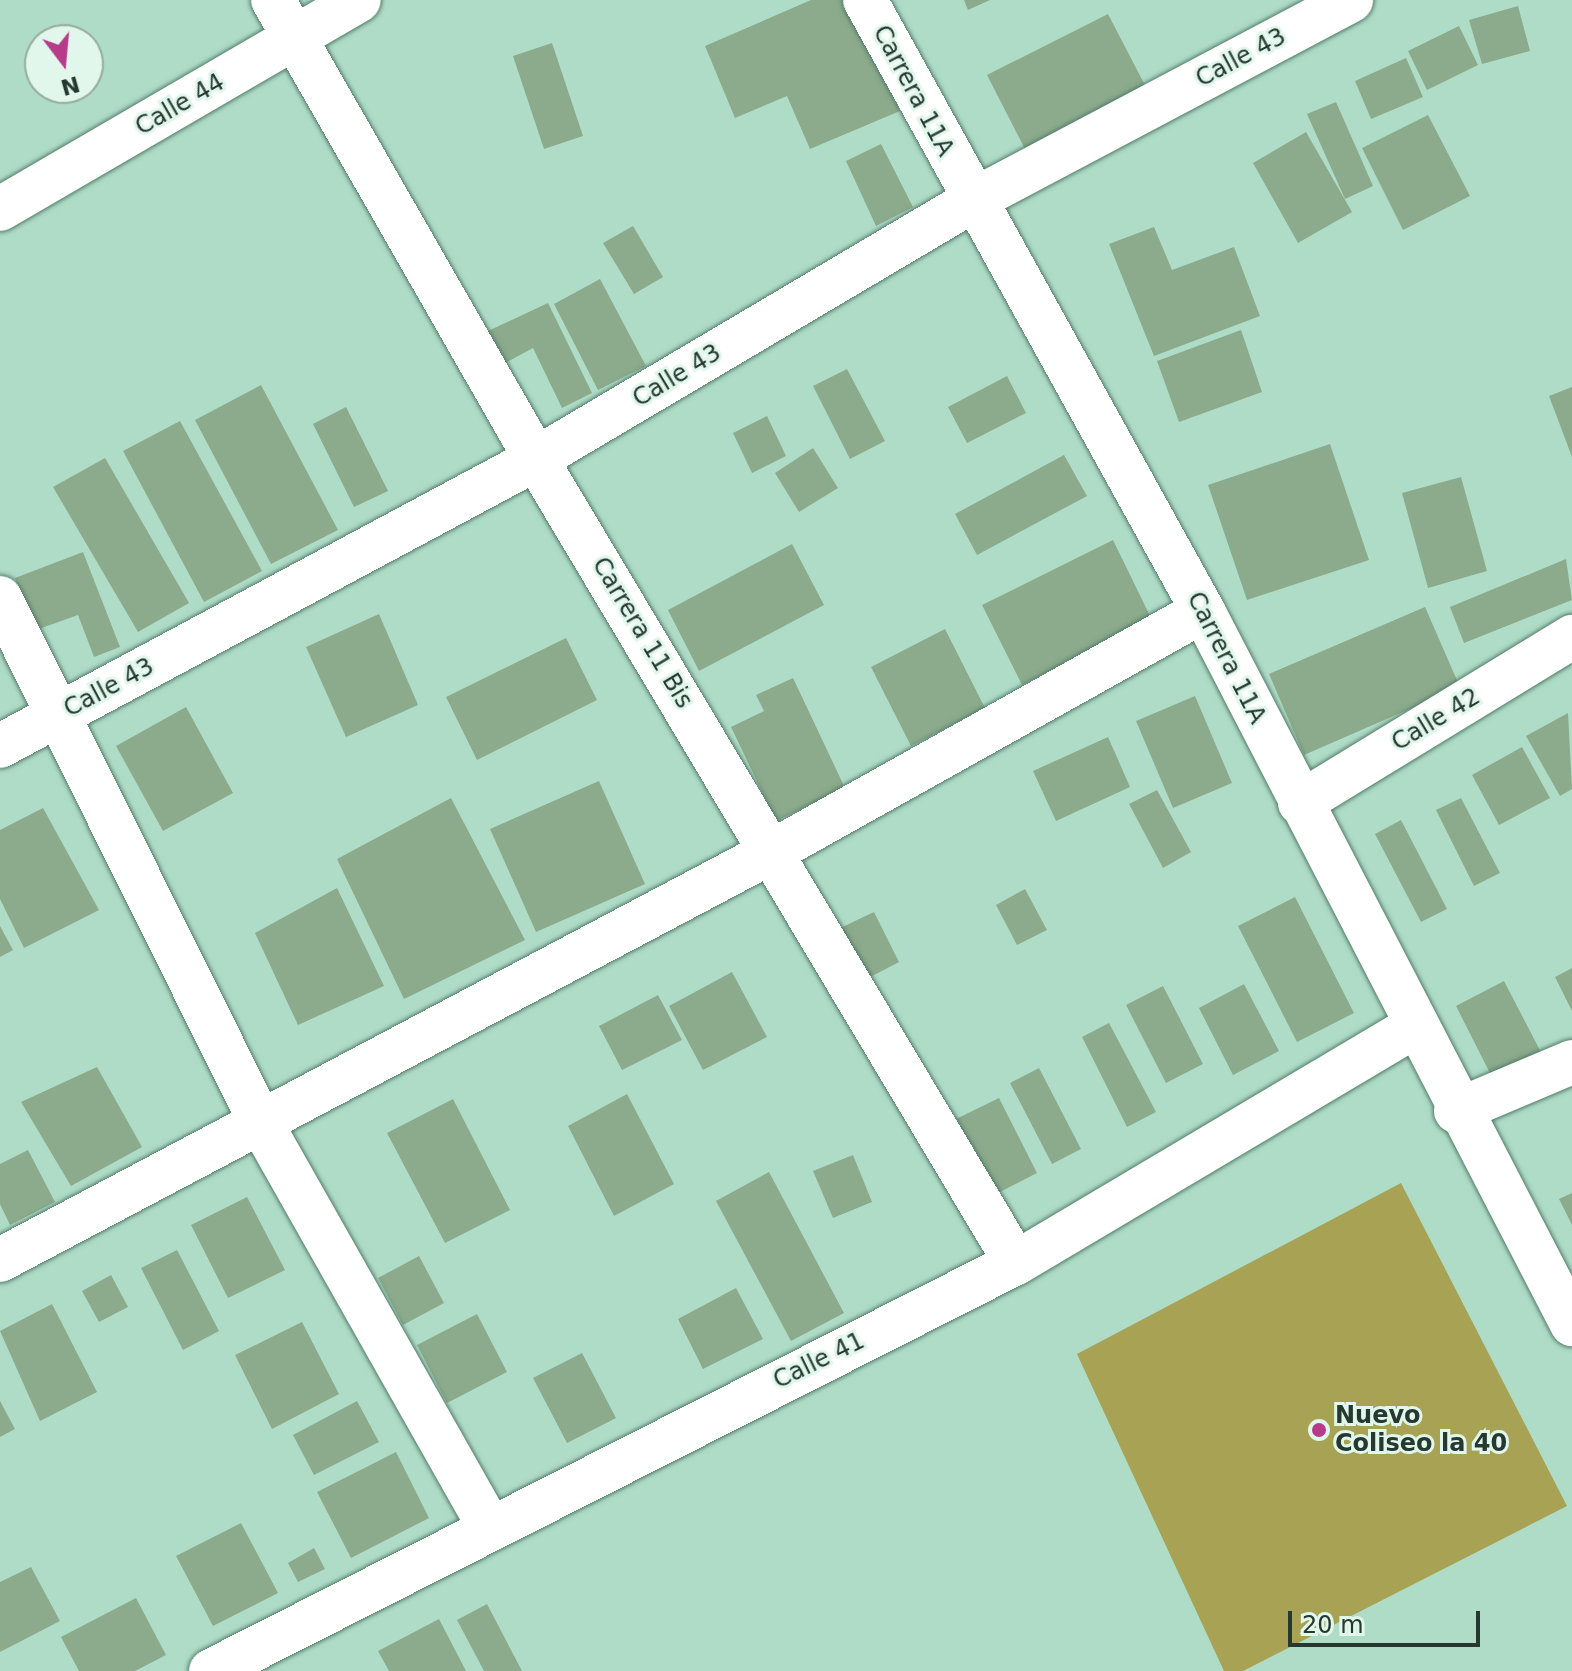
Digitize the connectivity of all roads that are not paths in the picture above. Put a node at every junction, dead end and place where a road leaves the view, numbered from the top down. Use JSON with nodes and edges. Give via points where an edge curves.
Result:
{"nodes":[{"id":1,"x":273,"y":0,"type":"edge"},
{"id":2,"x":359,"y":0,"type":"edge"},
{"id":3,"x":865,"y":0,"type":"edge"},
{"id":4,"x":1351,"y":0,"type":"edge"},
{"id":5,"x":293,"y":39,"type":"junction"},
{"id":6,"x":972,"y":201,"type":"junction"},
{"id":7,"x":0,"y":209,"type":"edge"},
{"id":8,"x":536,"y":459,"type":"junction"},
{"id":9,"x":0,"y":598,"type":"edge"},
{"id":10,"x":1203,"y":611,"type":"junction"},
{"id":11,"x":1572,"y":637,"type":"edge"},
{"id":12,"x":59,"y":715,"type":"junction"},
{"id":13,"x":0,"y":746,"type":"edge"},
{"id":14,"x":1300,"y":803,"type":"junction"},
{"id":15,"x":775,"y":850,"type":"junction"},
{"id":16,"x":1413,"y":1027,"type":"junction"},
{"id":17,"x":1572,"y":1062,"type":"edge"},
{"id":18,"x":1456,"y":1111,"type":"junction"},
{"id":19,"x":262,"y":1125,"type":"junction"},
{"id":20,"x":0,"y":1260,"type":"edge"},
{"id":21,"x":1016,"y":1263,"type":"junction"},
{"id":22,"x":1572,"y":1324,"type":"edge"},
{"id":23,"x":488,"y":1525,"type":"junction"},
{"id":24,"x":211,"y":1671,"type":"edge"}],
"edges":[{"from":1,"to":5,"type":"street","name":"Carrera 11 Bis"},
{"from":2,"to":5,"type":"street","name":"Calle 44"},
{"from":3,"to":6,"type":"street","name":"Carrera 11A"},
{"from":4,"to":6,"type":"street","name":"Calle 43"},
{"from":5,"to":7,"type":"street","name":"Calle 44"},
{"from":5,"to":8,"type":"street","name":"Carrera 11 Bis"},
{"from":6,"to":8,"type":"street","name":"Calle 43"},
{"from":6,"to":10,"type":"street","name":"Carrera 11A"},
{"from":8,"to":12,"type":"street","name":"Calle 43"},
{"from":8,"to":15,"type":"street","name":"Carrera 11 Bis"},
{"from":9,"to":12,"type":"street"},
{"from":10,"to":14,"type":"street","name":"Carrera 11A"},
{"from":10,"to":15,"type":"street"},
{"from":11,"to":14,"type":"street","name":"Calle 42"},
{"from":12,"to":13,"type":"street","name":"Calle 43"},
{"from":12,"to":19,"type":"street"},
{"from":14,"to":16,"type":"street","name":"Carrera 11A"},
{"from":15,"to":19,"type":"street"},
{"from":15,"to":21,"type":"street","name":"Carrera 11 Bis"},
{"from":16,"to":18,"type":"street","name":"Carrera 11A"},
{"from":16,"to":21,"type":"street","name":"Calle 41"},
{"from":17,"to":18,"type":"street"},
{"from":18,"to":22,"type":"street","name":"Carrera 11A"},
{"from":19,"to":20,"type":"street"},
{"from":19,"to":23,"type":"street"},
{"from":21,"to":23,"type":"street","name":"Calle 41"},
{"from":23,"to":24,"type":"street","name":"Calle 41"}]}
